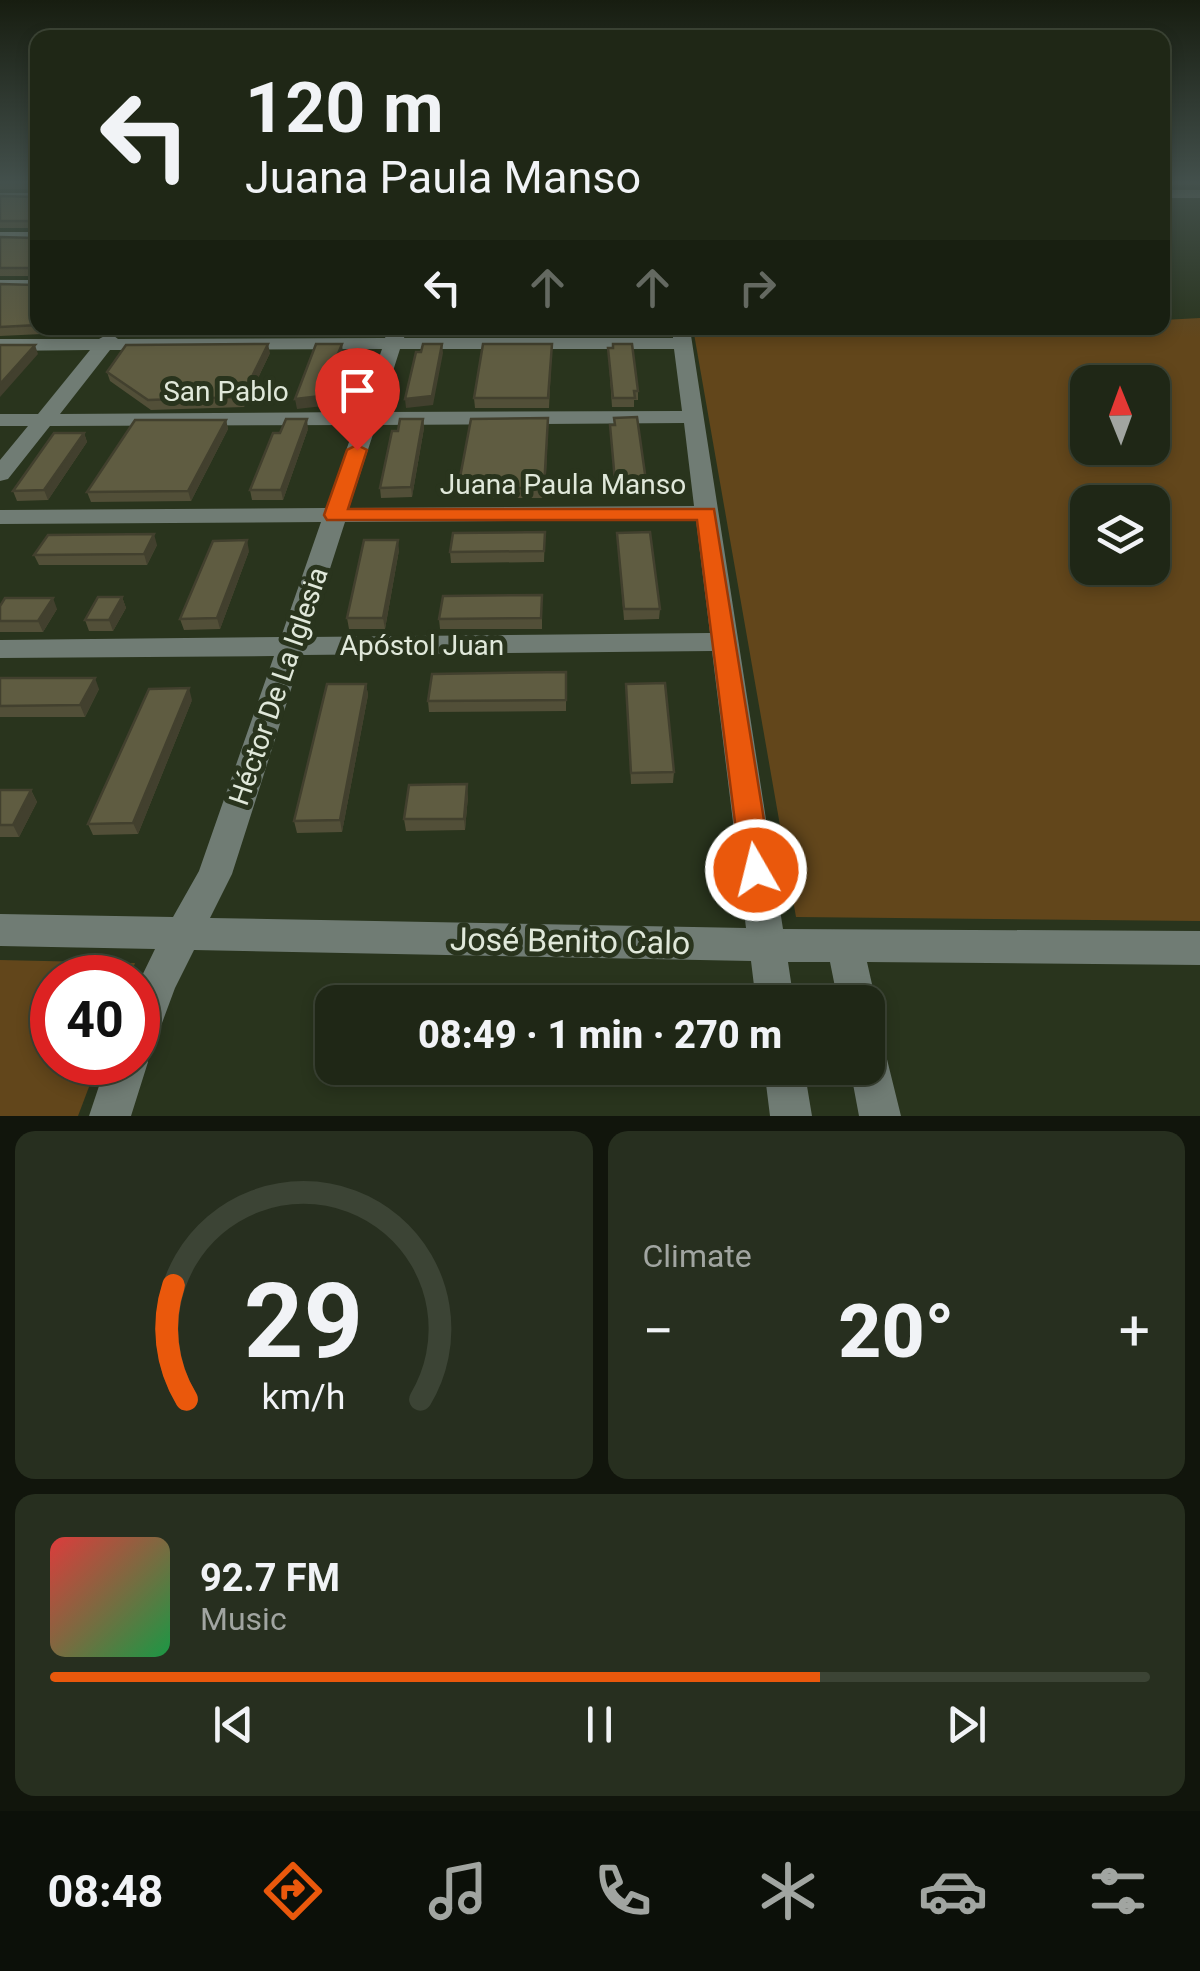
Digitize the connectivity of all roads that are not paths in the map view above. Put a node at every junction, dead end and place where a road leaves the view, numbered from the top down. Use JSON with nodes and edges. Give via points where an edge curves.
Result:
{"nodes":[{"id":1,"x":0,"y":237,"type":"edge"},
{"id":2,"x":30,"y":237,"type":"edge"},
{"id":3,"x":0,"y":285,"type":"edge"},
{"id":4,"x":30,"y":285,"type":"edge"},
{"id":5,"x":113,"y":335,"type":"edge"},
{"id":6,"x":682,"y":335,"type":"edge"},
{"id":7,"x":396,"y":336,"type":"edge"},
{"id":8,"x":105,"y":344,"type":"junction"},
{"id":9,"x":0,"y":345,"type":"edge"},
{"id":10,"x":693,"y":416,"type":"junction"},
{"id":11,"x":368,"y":418,"type":"junction"},
{"id":12,"x":0,"y":420,"type":"edge"},
{"id":13,"x":44,"y":420,"type":"junction"},
{"id":14,"x":0,"y":474,"type":"edge"},
{"id":15,"x":706,"y":513,"type":"junction"},
{"id":16,"x":335,"y":515,"type":"junction"},
{"id":17,"x":0,"y":517,"type":"edge"},
{"id":18,"x":725,"y":642,"type":"junction"},
{"id":19,"x":291,"y":646,"type":"junction"},
{"id":20,"x":0,"y":648,"type":"edge"},
{"id":21,"x":0,"y":930,"type":"edge"},
{"id":22,"x":184,"y":934,"type":"junction"},
{"id":23,"x":767,"y":945,"type":"junction"},
{"id":24,"x":846,"y":946,"type":"junction"},
{"id":25,"x":1200,"y":948,"type":"edge"},
{"id":26,"x":160,"y":978,"type":"edge"},
{"id":27,"x":773,"y":985,"type":"edge"},
{"id":28,"x":854,"y":985,"type":"edge"},
{"id":29,"x":120,"y":1085,"type":"edge"},
{"id":30,"x":786,"y":1085,"type":"edge"},
{"id":31,"x":874,"y":1085,"type":"edge"},
{"id":32,"x":110,"y":1116,"type":"edge"},
{"id":33,"x":791,"y":1116,"type":"edge"},
{"id":34,"x":880,"y":1116,"type":"edge"}],
"edges":[{"from":1,"to":2,"type":"street"},
{"from":3,"to":4,"type":"street"},
{"from":5,"to":8,"type":"street"},
{"from":6,"to":7,"type":"street"},
{"from":6,"to":10,"type":"street"},
{"from":7,"to":8,"type":"street"},
{"from":7,"to":11,"type":"street","name":"Héctor De La Iglesia"},
{"from":8,"to":9,"type":"street"},
{"from":8,"to":13,"type":"street"},
{"from":10,"to":11,"type":"street","name":"San Pablo"},
{"from":10,"to":15,"type":"street"},
{"from":11,"to":13,"type":"street","name":"San Pablo"},
{"from":11,"to":16,"type":"street","name":"Héctor De La Iglesia"},
{"from":12,"to":13,"type":"street","name":"San Pablo"},
{"from":13,"to":14,"type":"street"},
{"from":15,"to":16,"type":"street","name":"Juana Paula Manso"},
{"from":15,"to":18,"type":"street"},
{"from":16,"to":17,"type":"street","name":"Juana Paula Manso"},
{"from":16,"to":19,"type":"street","name":"Héctor De La Iglesia"},
{"from":18,"to":19,"type":"street","name":"Apóstol Juan"},
{"from":18,"to":23,"type":"street"},
{"from":19,"to":20,"type":"street","name":"Apóstol Juan"},
{"from":19,"to":22,"type":"street","name":"Héctor De La Iglesia","via":[[215,874]]},
{"from":21,"to":22,"type":"street","name":"José Benito Calo"},
{"from":22,"to":23,"type":"street","name":"José Benito Calo"},
{"from":22,"to":26,"type":"street","name":"Héctor De La Iglesia"},
{"from":23,"to":24,"type":"street","name":"José Benito Calo"},
{"from":23,"to":27,"type":"street"},
{"from":24,"to":25,"type":"street","name":"José Benito Calo"},
{"from":24,"to":28,"type":"street"},
{"from":29,"to":32,"type":"street"},
{"from":30,"to":33,"type":"street"},
{"from":31,"to":34,"type":"street"}]}
